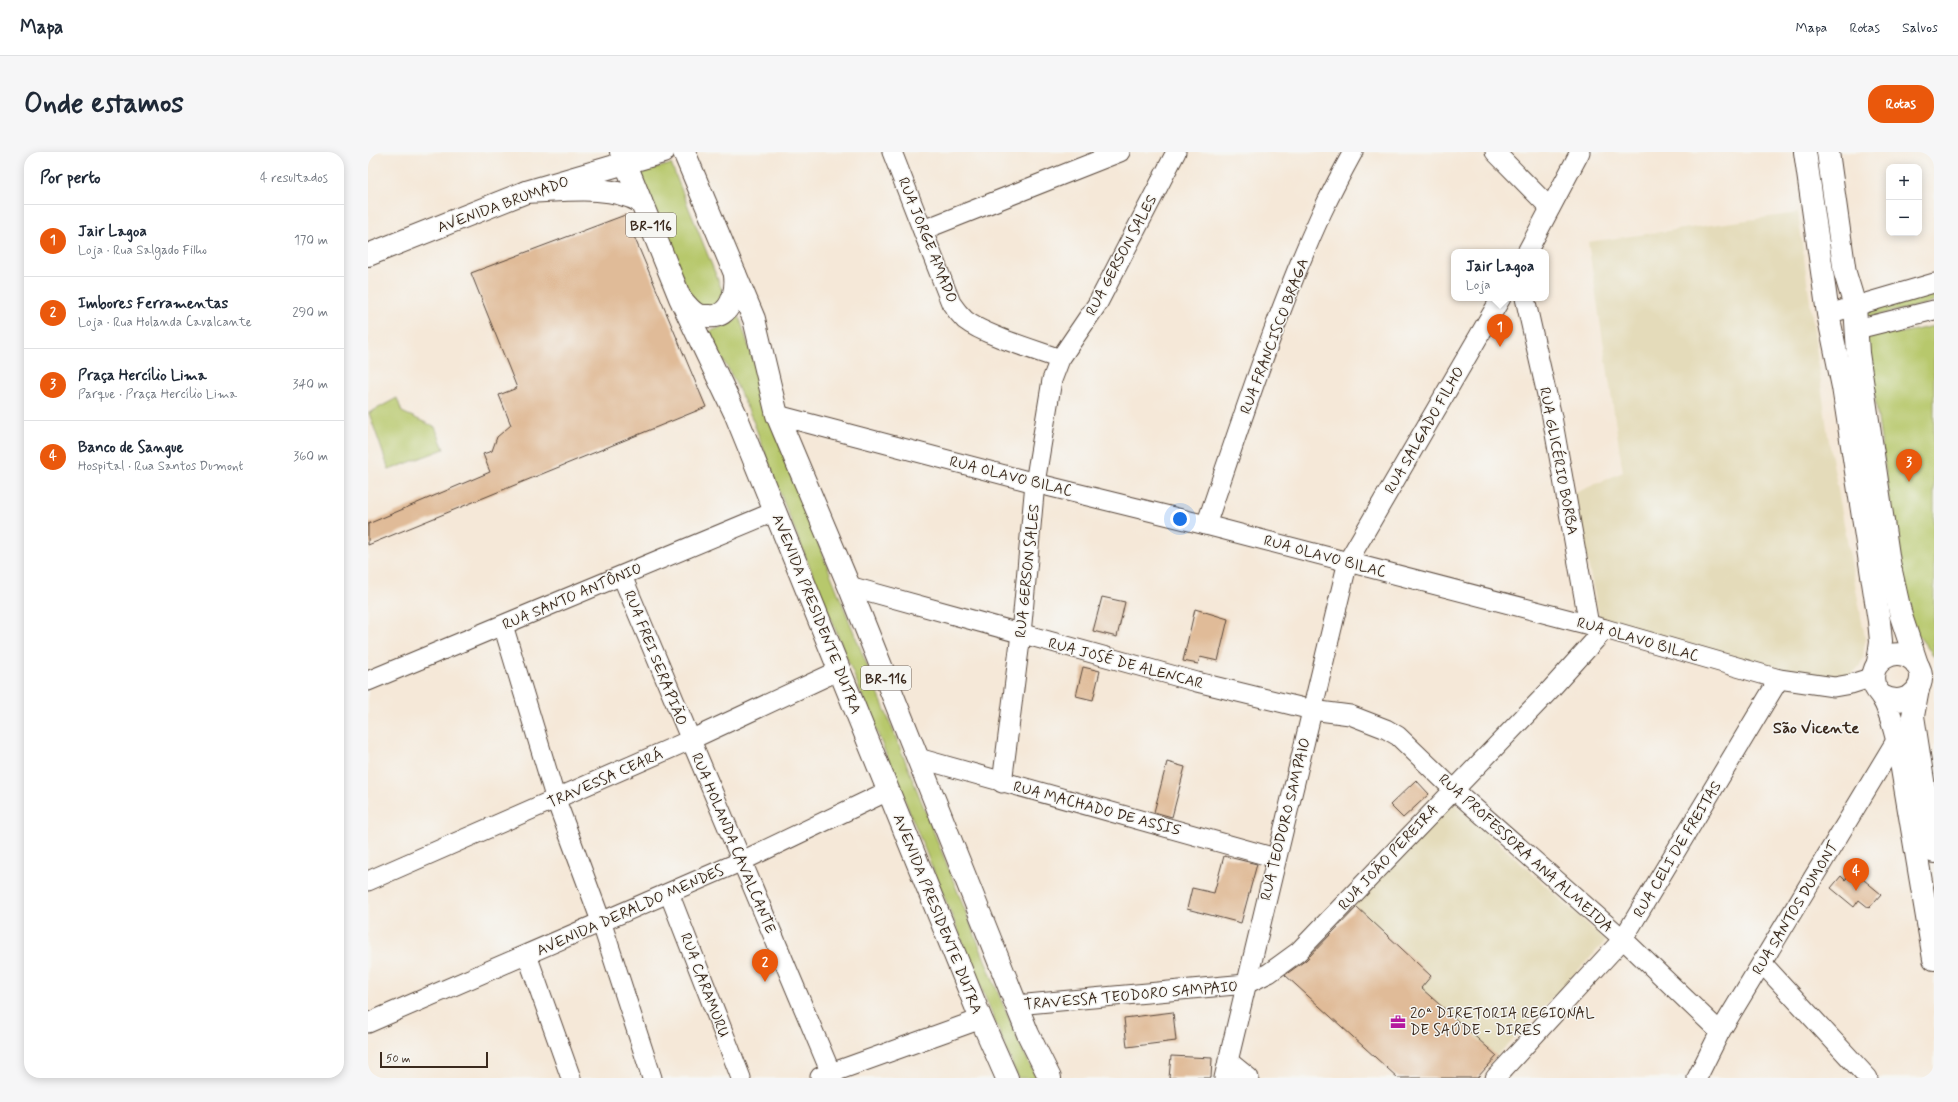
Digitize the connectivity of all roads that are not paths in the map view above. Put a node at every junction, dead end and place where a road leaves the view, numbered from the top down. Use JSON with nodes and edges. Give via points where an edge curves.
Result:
{"nodes":[{"id":1,"x":663,"y":152,"type":"edge"},
{"id":2,"x":684,"y":152,"type":"edge"},
{"id":3,"x":892,"y":152,"type":"edge"},
{"id":4,"x":1120,"y":152,"type":"edge"},
{"id":5,"x":1176,"y":152,"type":"edge"},
{"id":6,"x":1352,"y":152,"type":"edge"},
{"id":7,"x":1494,"y":152,"type":"edge"},
{"id":8,"x":1580,"y":152,"type":"edge"},
{"id":9,"x":1805,"y":152,"type":"edge"},
{"id":10,"x":1828,"y":152,"type":"edge"},
{"id":11,"x":623,"y":157,"type":"edge"},
{"id":12,"x":526,"y":192,"type":"junction"},
{"id":13,"x":641,"y":202,"type":"junction"},
{"id":14,"x":1550,"y":208,"type":"junction"},
{"id":15,"x":923,"y":230,"type":"junction"},
{"id":16,"x":1529,"y":249,"type":"edge"},
{"id":17,"x":368,"y":255,"type":"edge"},
{"id":18,"x":735,"y":274,"type":"junction"},
{"id":19,"x":1934,"y":283,"type":"edge"},
{"id":20,"x":680,"y":298,"type":"junction"},
{"id":21,"x":1499,"y":301,"type":"edge"},
{"id":22,"x":1526,"y":301,"type":"edge"},
{"id":23,"x":1855,"y":306,"type":"junction"},
{"id":24,"x":1934,"y":310,"type":"edge"},
{"id":25,"x":1828,"y":314,"type":"junction"},
{"id":26,"x":1857,"y":329,"type":"junction"},
{"id":27,"x":1060,"y":359,"type":"junction"},
{"id":28,"x":777,"y":415,"type":"junction"},
{"id":29,"x":1035,"y":483,"type":"junction"},
{"id":30,"x":776,"y":511,"type":"junction"},
{"id":31,"x":1206,"y":525,"type":"junction"},
{"id":32,"x":1348,"y":562,"type":"junction"},
{"id":33,"x":622,"y":576,"type":"junction"},
{"id":34,"x":849,"y":586,"type":"junction"},
{"id":35,"x":503,"y":625,"type":"junction"},
{"id":36,"x":1597,"y":627,"type":"junction"},
{"id":37,"x":1021,"y":634,"type":"junction"},
{"id":38,"x":840,"y":670,"type":"junction"},
{"id":39,"x":1876,"y":670,"type":"junction"},
{"id":40,"x":1923,"y":677,"type":"edge"},
{"id":41,"x":1779,"y":679,"type":"junction"},
{"id":42,"x":368,"y":681,"type":"edge"},
{"id":43,"x":1882,"y":696,"type":"junction"},
{"id":44,"x":1312,"y":710,"type":"junction"},
{"id":45,"x":1897,"y":739,"type":"junction"},
{"id":46,"x":690,"y":740,"type":"junction"},
{"id":47,"x":918,"y":758,"type":"junction"},
{"id":48,"x":1002,"y":782,"type":"junction"},
{"id":49,"x":1453,"y":789,"type":"junction"},
{"id":50,"x":888,"y":791,"type":"junction"},
{"id":51,"x":556,"y":800,"type":"junction"},
{"id":52,"x":1934,"y":852,"type":"edge"},
{"id":53,"x":1276,"y":858,"type":"junction"},
{"id":54,"x":742,"y":861,"type":"junction"},
{"id":55,"x":368,"y":881,"type":"edge"},
{"id":56,"x":669,"y":893,"type":"junction"},
{"id":57,"x":601,"y":922,"type":"junction"},
{"id":58,"x":1623,"y":939,"type":"junction"},
{"id":59,"x":1254,"y":946,"type":"junction"},
{"id":60,"x":527,"y":955,"type":"junction"},
{"id":61,"x":1934,"y":959,"type":"edge"},
{"id":62,"x":1286,"y":962,"type":"junction"},
{"id":63,"x":1762,"y":963,"type":"junction"},
{"id":64,"x":1246,"y":984,"type":"junction"},
{"id":65,"x":1016,"y":1005,"type":"junction"},
{"id":66,"x":981,"y":1019,"type":"junction"},
{"id":67,"x":368,"y":1023,"type":"edge"},
{"id":68,"x":1720,"y":1032,"type":"junction"},
{"id":69,"x":1226,"y":1069,"type":"edge"},
{"id":70,"x":828,"y":1077,"type":"edge"},
{"id":71,"x":571,"y":1078,"type":"edge"},
{"id":72,"x":652,"y":1078,"type":"edge"},
{"id":73,"x":741,"y":1078,"type":"edge"},
{"id":74,"x":1007,"y":1078,"type":"edge"},
{"id":75,"x":1050,"y":1078,"type":"edge"},
{"id":76,"x":1249,"y":1078,"type":"edge"},
{"id":77,"x":1495,"y":1078,"type":"edge"},
{"id":78,"x":1697,"y":1078,"type":"edge"},
{"id":79,"x":1868,"y":1078,"type":"edge"}],
"edges":[{"from":1,"to":11,"type":"main road","name":"AVENIDA BRUMADO"},
{"from":2,"to":18,"type":"main road","number":"BR-116"},
{"from":3,"to":15,"type":"street","name":"RUA JORGE AMADO"},
{"from":4,"to":15,"type":"street"},
{"from":5,"to":27,"type":"street","name":"RUA GERSON SALES","via":[[1098,303]]},
{"from":6,"to":31,"type":"street","name":"RUA FRANCISCO BRAGA","via":[[1322,211],[1287,296]]},
{"from":7,"to":14,"type":"street"},
{"from":8,"to":14,"type":"street"},
{"from":9,"to":25,"type":"main road"},
{"from":10,"to":23,"type":"main road","via":[[1845,273]]},
{"from":11,"to":12,"type":"main road","name":"AVENIDA BRUMADO"},
{"from":11,"to":13,"type":"main road","name":"AVENIDA PRESIDENTE DUTRA","number":"BR-116"},
{"from":12,"to":13,"type":"main road","via":[[608,190],[630,195]]},
{"from":12,"to":17,"type":"main road","name":"AVENIDA BRUMADO"},
{"from":13,"to":20,"type":"main road","name":"AVENIDA PRESIDENTE DUTRA","number":"BR-116"},
{"from":14,"to":16,"type":"street"},
{"from":15,"to":27,"type":"street","name":"RUA JORGE AMADO","via":[[951,303],[966,320],[986,331]]},
{"from":18,"to":20,"type":"main road","via":[[736,285],[732,300],[728,307],[717,315],[697,315]]},
{"from":18,"to":28,"type":"main road","number":"BR-116","via":[[754,319]]},
{"from":19,"to":23,"type":"street"},
{"from":20,"to":30,"type":"main road","name":"AVENIDA PRESIDENTE DUTRA","number":"BR-116","via":[[735,413]]},
{"from":21,"to":32,"type":"street","name":"RUA SALGADO FILHO"},
{"from":22,"to":36,"type":"street","name":"RUA GLICÉRIO BORBA"},
{"from":23,"to":25,"type":"street"},
{"from":23,"to":26,"type":"main road"},
{"from":24,"to":26,"type":"street"},
{"from":25,"to":39,"type":"main road","via":[[1843,387],[1879,621],[1881,641]]},
{"from":26,"to":40,"type":"main road","via":[[1858,353],[1889,562],[1901,616]]},
{"from":27,"to":29,"type":"street","name":"RUA GERSON SALES","via":[[1052,380]]},
{"from":28,"to":29,"type":"street","name":"RUA OLAVO BILAC"},
{"from":28,"to":34,"type":"main road","number":"BR-116"},
{"from":29,"to":31,"type":"street","name":"RUA OLAVO BILAC"},
{"from":29,"to":37,"type":"street","name":"RUA GERSON SALES"},
{"from":30,"to":33,"type":"street","name":"RUA SANTO ANTÔNIO"},
{"from":30,"to":38,"type":"main road","name":"AVENIDA PRESIDENTE DUTRA","number":"BR-116"},
{"from":31,"to":32,"type":"street","name":"RUA OLAVO BILAC"},
{"from":32,"to":36,"type":"street","name":"RUA OLAVO BILAC"},
{"from":32,"to":44,"type":"street","name":"RUA TEODORO SAMPAIO"},
{"from":33,"to":35,"type":"street","name":"RUA SANTO ANTÔNIO"},
{"from":33,"to":46,"type":"street","name":"RUA FREI SERAPIÃO"},
{"from":34,"to":37,"type":"street","name":"RUA JOSÉ DE ALENCAR"},
{"from":34,"to":47,"type":"main road","number":"BR-116"},
{"from":35,"to":42,"type":"street","name":"RUA SANTO ANTÔNIO"},
{"from":35,"to":51,"type":"street"},
{"from":36,"to":41,"type":"street","name":"RUA OLAVO BILAC"},
{"from":36,"to":49,"type":"street","name":"RUA JOÃO PEREIRA","via":[[1564,674]]},
{"from":37,"to":44,"type":"street","name":"RUA JOSÉ DE ALENCAR"},
{"from":37,"to":48,"type":"street","name":"RUA GERSON SALES"},
{"from":38,"to":46,"type":"street","name":"TRAVESSA CEARÁ"},
{"from":38,"to":50,"type":"main road","name":"AVENIDA PRESIDENTE DUTRA","number":"BR-116"},
{"from":39,"to":40,"type":"main road","via":[[1892,654],[1900,654],[1907,656]]},
{"from":39,"to":41,"type":"street","name":"RUA OLAVO BILAC","via":[[1851,684],[1834,687]]},
{"from":39,"to":43,"type":"main road","via":[[1877,691]]},
{"from":40,"to":43,"type":"main road","via":[[1913,695],[1906,700],[1897,702]]},
{"from":40,"to":52,"type":"main road","via":[[1913,716]]},
{"from":41,"to":58,"type":"street","name":"RUA CELI DE FREITAS"},
{"from":43,"to":45,"type":"main road"},
{"from":44,"to":49,"type":"street","name":"RUA PROFESSORA ANA ALMEIDA","via":[[1350,714],[1386,729],[1398,736]]},
{"from":44,"to":53,"type":"street","name":"RUA TEODORO SAMPAIO"},
{"from":45,"to":61,"type":"main road"},
{"from":45,"to":63,"type":"street","name":"RUA SANTOS DUMONT"},
{"from":46,"to":51,"type":"street","name":"TRAVESSA CEARÁ"},
{"from":46,"to":54,"type":"street","name":"RUA HOLANDA CAVALCANTE"},
{"from":47,"to":48,"type":"street","name":"RUA MACHADO DE ASSIS"},
{"from":47,"to":65,"type":"main road","number":"BR-116"},
{"from":48,"to":53,"type":"street","name":"RUA MACHADO DE ASSIS"},
{"from":49,"to":58,"type":"street","name":"RUA PROFESSORA ANA ALMEIDA"},
{"from":49,"to":62,"type":"street","name":"RUA JOÃO PEREIRA"},
{"from":50,"to":54,"type":"street","name":"AVENIDA DERALDO MENDES"},
{"from":50,"to":66,"type":"main road","name":"AVENIDA PRESIDENTE DUTRA","number":"BR-116"},
{"from":51,"to":55,"type":"street","name":"TRAVESSA CEARÁ"},
{"from":51,"to":57,"type":"street"},
{"from":53,"to":59,"type":"street","name":"RUA TEODORO SAMPAIO"},
{"from":54,"to":56,"type":"street","name":"AVENIDA DERALDO MENDES"},
{"from":54,"to":70,"type":"street","name":"RUA HOLANDA CAVALCANTE"},
{"from":56,"to":57,"type":"street","name":"AVENIDA DERALDO MENDES"},
{"from":56,"to":73,"type":"street","name":"RUA CARAMURU"},
{"from":57,"to":60,"type":"street","name":"AVENIDA DERALDO MENDES"},
{"from":57,"to":72,"type":"street"},
{"from":58,"to":68,"type":"street","name":"RUA PROFESSORA ANA ALMEIDA"},
{"from":58,"to":77,"type":"street","name":"RUA CELI DE FREITAS"},
{"from":59,"to":62,"type":"street","via":[[1264,955]]},
{"from":59,"to":64,"type":"street","name":"RUA TEODORO SAMPAIO"},
{"from":60,"to":67,"type":"street","name":"AVENIDA DERALDO MENDES"},
{"from":60,"to":71,"type":"street"},
{"from":62,"to":64,"type":"street","name":"RUA JOÃO PEREIRA"},
{"from":63,"to":68,"type":"street","name":"RUA SANTOS DUMONT"},
{"from":63,"to":79,"type":"street"},
{"from":64,"to":65,"type":"street","name":"TRAVESSA TEODORO SAMPAIO"},
{"from":64,"to":69,"type":"street","name":"RUA TEODORO SAMPAIO"},
{"from":65,"to":75,"type":"main road","number":"BR-116"},
{"from":66,"to":70,"type":"street"},
{"from":66,"to":74,"type":"main road","name":"AVENIDA PRESIDENTE DUTRA","number":"BR-116"},
{"from":68,"to":78,"type":"street","name":"RUA SANTOS DUMONT"},
{"from":69,"to":76,"type":"street"}]}
